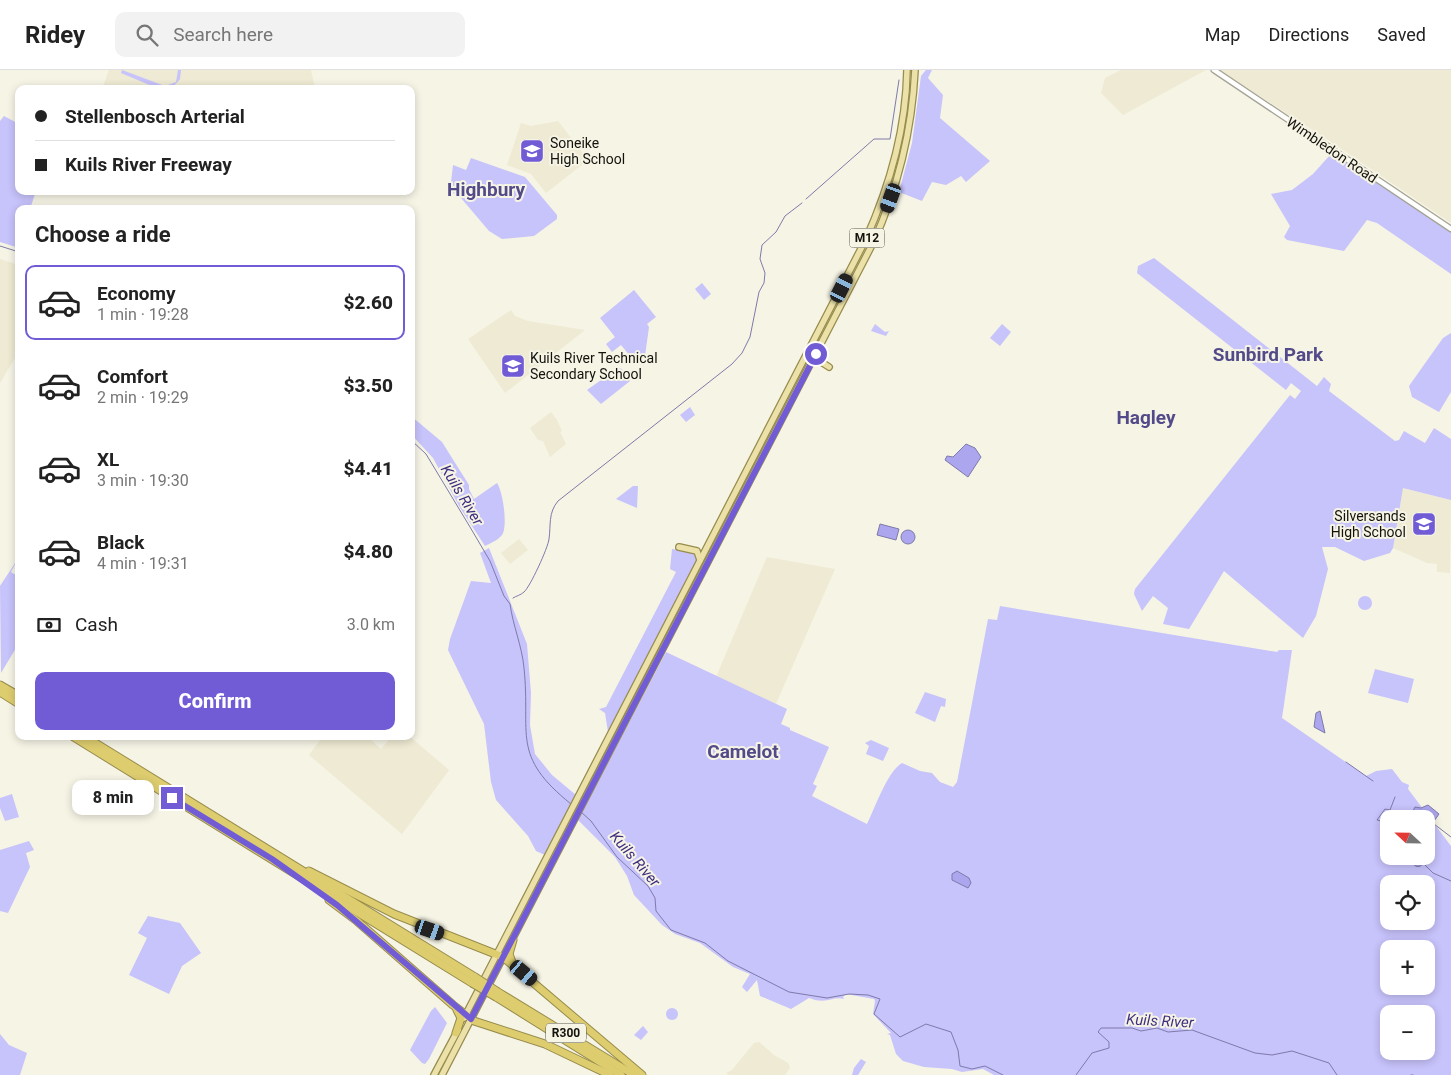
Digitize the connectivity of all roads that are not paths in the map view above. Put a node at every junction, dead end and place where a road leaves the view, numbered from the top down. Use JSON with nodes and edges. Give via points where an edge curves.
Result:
{"nodes":[{"id":1,"x":908,"y":70,"type":"edge"},
{"id":2,"x":915,"y":70,"type":"edge"},
{"id":3,"x":1214,"y":70,"type":"edge"},
{"id":4,"x":1451,"y":229,"type":"edge"},
{"id":5,"x":812,"y":362,"type":"junction"},
{"id":6,"x":829,"y":367,"type":"dead end"},
{"id":7,"x":679,"y":547,"type":"dead end"},
{"id":8,"x":699,"y":562,"type":"junction"},
{"id":9,"x":0,"y":685,"type":"edge"},
{"id":10,"x":0,"y":692,"type":"edge"},
{"id":11,"x":15,"y":694,"type":"edge"},
{"id":12,"x":15,"y":701,"type":"edge"},
{"id":13,"x":79,"y":740,"type":"edge"},
{"id":14,"x":90,"y":740,"type":"edge"},
{"id":15,"x":581,"y":800,"type":"junction"},
{"id":16,"x":573,"y":816,"type":"junction"},
{"id":17,"x":273,"y":857,"type":"junction"},
{"id":18,"x":513,"y":940,"type":"junction"},
{"id":19,"x":501,"y":956,"type":"junction"},
{"id":20,"x":515,"y":966,"type":"junction"},
{"id":21,"x":497,"y":995,"type":"junction"},
{"id":22,"x":453,"y":1005,"type":"junction"},
{"id":23,"x":469,"y":1017,"type":"junction"},
{"id":24,"x":456,"y":1033,"type":"junction"},
{"id":25,"x":434,"y":1075,"type":"edge"},
{"id":26,"x":442,"y":1075,"type":"edge"},
{"id":27,"x":610,"y":1075,"type":"edge"},
{"id":28,"x":621,"y":1075,"type":"edge"},
{"id":29,"x":634,"y":1075,"type":"edge"},
{"id":30,"x":642,"y":1075,"type":"edge"}],
"edges":[{"from":1,"to":8,"type":"main road","number":"M12","via":[[894,157],[871,228]]},
{"from":2,"to":5,"type":"main road","number":"M12","via":[[906,144],[888,206],[873,243]]},
{"from":3,"to":4,"type":"main road","name":"Wimbledon Road"},
{"from":5,"to":6,"type":"main road","via":[[818,360]]},
{"from":5,"to":15,"type":"main road","number":"M12"},
{"from":7,"to":8,"type":"main road","via":[[697,551]]},
{"from":8,"to":15,"type":"main road","number":"M12"},
{"from":9,"to":11,"type":"highway"},
{"from":10,"to":12,"type":"highway"},
{"from":13,"to":17,"type":"highway","number":"R300"},
{"from":14,"to":17,"type":"highway","number":"R300"},
{"from":15,"to":16,"type":"main road","number":"M12"},
{"from":16,"to":18,"type":"main road","number":"M12"},
{"from":16,"to":19,"type":"main road","number":"M12"},
{"from":17,"to":19,"type":"highway","via":[[394,914]]},
{"from":17,"to":21,"type":"highway","number":"R300","bridge":true},
{"from":17,"to":22,"type":"highway","via":[[357,921]]},
{"from":18,"to":19,"type":"main road","number":"M12"},
{"from":18,"to":20,"type":"highway","via":[[509,956]]},
{"from":19,"to":20,"type":"highway"},
{"from":19,"to":23,"type":"main road","number":"M12"},
{"from":20,"to":30,"type":"highway"},
{"from":21,"to":28,"type":"highway","number":"R300"},
{"from":21,"to":29,"type":"highway","number":"R300"},
{"from":22,"to":23,"type":"highway"},
{"from":22,"to":24,"type":"highway","via":[[461,1018]]},
{"from":23,"to":24,"type":"main road","number":"M12"},
{"from":23,"to":26,"type":"main road","number":"M12"},
{"from":23,"to":27,"type":"highway","via":[[564,1052]]},
{"from":24,"to":25,"type":"main road","number":"M12"}]}
